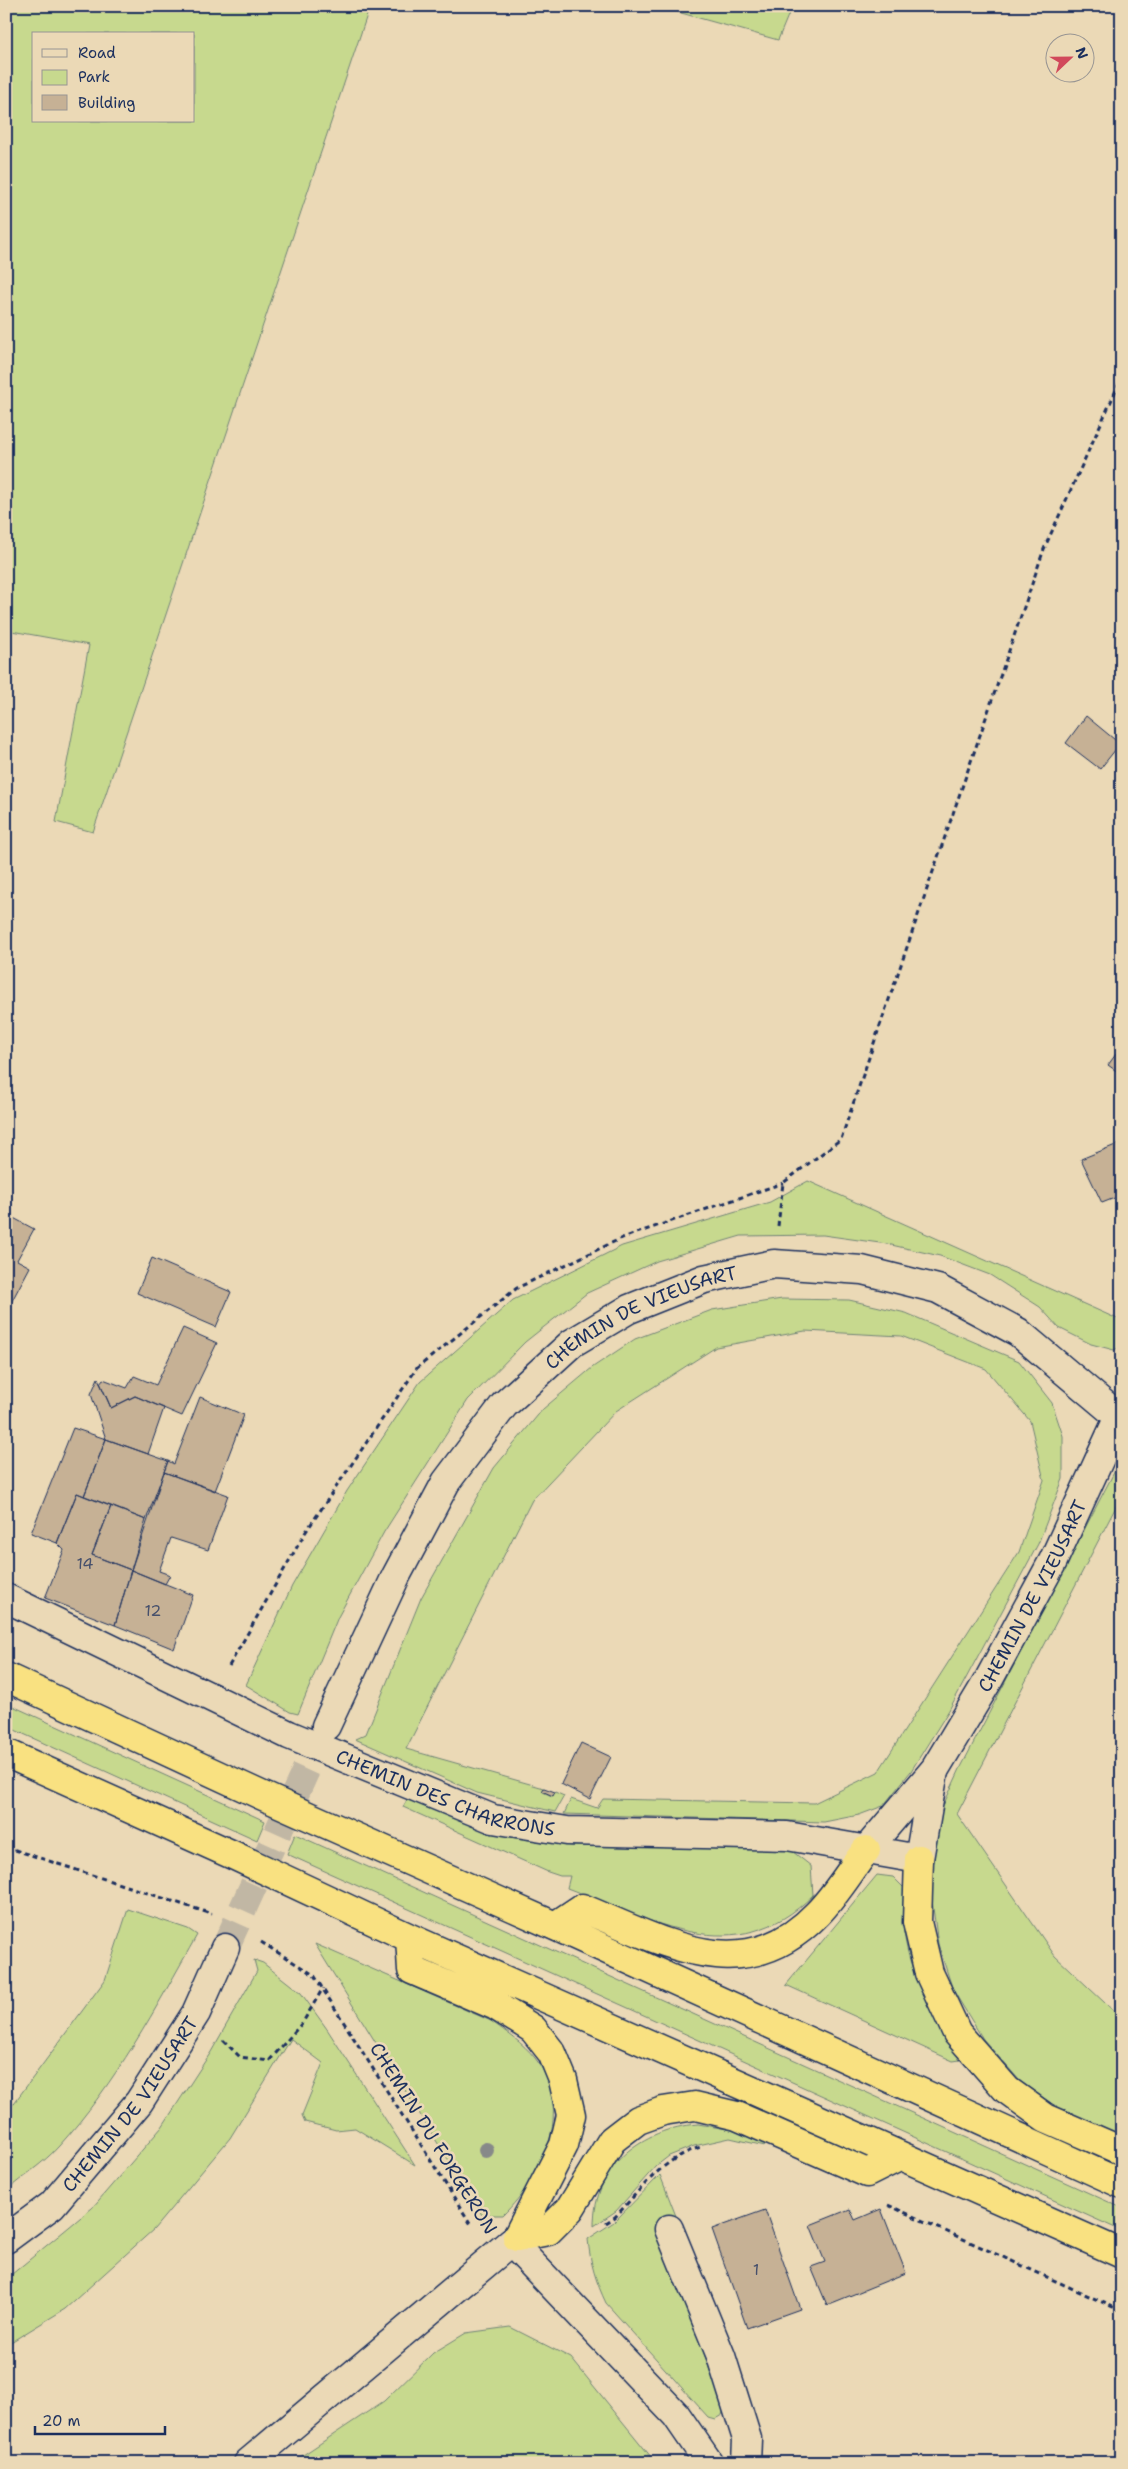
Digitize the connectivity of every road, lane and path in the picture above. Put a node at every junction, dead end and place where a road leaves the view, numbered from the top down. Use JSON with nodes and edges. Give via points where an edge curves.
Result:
{"nodes":[{"id":1,"x":1122,"y":377,"type":"edge"},
{"id":2,"x":783,"y":1183,"type":"junction"},
{"id":3,"x":774,"y":1264,"type":"junction"},
{"id":4,"x":1120,"y":1413,"type":"edge"},
{"id":5,"x":6,"y":1598,"type":"edge"},
{"id":6,"x":6,"y":1676,"type":"edge"},
{"id":7,"x":215,"y":1700,"type":"junction"},
{"id":8,"x":326,"y":1726,"type":"tunnel mouth"},
{"id":9,"x":6,"y":1753,"type":"edge"},
{"id":10,"x":935,"y":1769,"type":"junction"},
{"id":11,"x":6,"y":1847,"type":"edge"},
{"id":12,"x":866,"y":1850,"type":"junction"},
{"id":13,"x":919,"y":1859,"type":"junction"},
{"id":14,"x":144,"y":1892,"type":"dead end"},
{"id":15,"x":555,"y":1926,"type":"junction"},
{"id":16,"x":410,"y":1938,"type":"junction"},
{"id":17,"x":226,"y":1948,"type":"tunnel mouth"},
{"id":18,"x":323,"y":1988,"type":"dead end"},
{"id":19,"x":196,"y":2013,"type":"junction"},
{"id":20,"x":353,"y":2033,"type":"dead end"},
{"id":21,"x":702,"y":2147,"type":"dead end"},
{"id":22,"x":1122,"y":2151,"type":"edge"},
{"id":23,"x":901,"y":2156,"type":"junction"},
{"id":24,"x":1122,"y":2184,"type":"edge"},
{"id":25,"x":880,"y":2201,"type":"dead end"},
{"id":26,"x":599,"y":2227,"type":"dead end"},
{"id":27,"x":669,"y":2229,"type":"dead end"},
{"id":28,"x":6,"y":2239,"type":"edge"},
{"id":29,"x":507,"y":2246,"type":"junction"},
{"id":30,"x":1122,"y":2254,"type":"edge"},
{"id":31,"x":1122,"y":2312,"type":"edge"},
{"id":32,"x":248,"y":2463,"type":"edge"},
{"id":33,"x":709,"y":2463,"type":"edge"},
{"id":34,"x":746,"y":2463,"type":"edge"}],
"edges":[{"from":1,"to":2,"type":"path","via":[[1044,549],[841,1139]]},
{"from":2,"to":3,"type":"path"},
{"from":2,"to":7,"type":"path","via":[[622,1238],[517,1288],[417,1368],[304,1533],[232,1658]]},
{"from":3,"to":4,"type":"street","name":"CHEMIN DE VIEUSART","via":[[862,1270],[938,1289],[1018,1332]]},
{"from":3,"to":8,"type":"street","name":"CHEMIN DE VIEUSART","via":[[704,1280],[629,1309],[572,1343],[504,1405],[446,1482],[396,1576]]},
{"from":4,"to":10,"type":"street","name":"CHEMIN DE VIEUSART","via":[[1053,1561],[989,1679]]},
{"from":5,"to":7,"type":"street","name":"CHEMIN DES CHARRONS"},
{"from":6,"to":15,"type":"highway","via":[[261,1795]]},
{"from":7,"to":12,"type":"street","name":"CHEMIN DES CHARRONS","via":[[346,1760],[493,1819],[567,1831],[788,1836]]},
{"from":9,"to":16,"type":"highway"},
{"from":10,"to":12,"type":"street","name":"CHEMIN DE VIEUSART"},
{"from":10,"to":13,"type":"street","name":"CHEMIN DE VIEUSART"},
{"from":11,"to":14,"type":"path"},
{"from":12,"to":13,"type":"street","name":"CHEMIN DES CHARRONS"},
{"from":12,"to":15,"type":"highway","via":[[818,1914],[793,1935],[765,1950],[726,1956],[686,1950],[582,1908]]},
{"from":13,"to":22,"type":"highway","via":[[917,1922],[929,1973],[957,2033],[1008,2090],[1046,2118]]},
{"from":15,"to":24,"type":"highway"},
{"from":16,"to":23,"type":"highway"},
{"from":16,"to":29,"type":"highway","via":[[412,1970],[496,2006],[533,2029],[552,2054],[563,2080],[571,2116],[564,2145]]},
{"from":17,"to":19,"type":"street","name":"CHEMIN DE VIEUSART"},
{"from":18,"to":19,"type":"path","via":[[303,2022],[269,2061],[240,2057]]},
{"from":19,"to":28,"type":"street","name":"CHEMIN DE VIEUSART","via":[[133,2109],[52,2205]]},
{"from":20,"to":29,"type":"path","name":"CHEMIN DU FORGERON"},
{"from":21,"to":26,"type":"path","via":[[664,2164],[615,2217]]},
{"from":23,"to":29,"type":"highway","via":[[867,2173],[737,2116],[695,2106],[663,2111],[638,2120],[612,2140],[570,2209],[548,2231]]},
{"from":23,"to":30,"type":"highway"},
{"from":25,"to":31,"type":"path"},
{"from":27,"to":34,"type":"street","via":[[721,2356],[747,2439]]},
{"from":29,"to":32,"type":"street"},
{"from":29,"to":33,"type":"street","via":[[676,2414]]}]}
